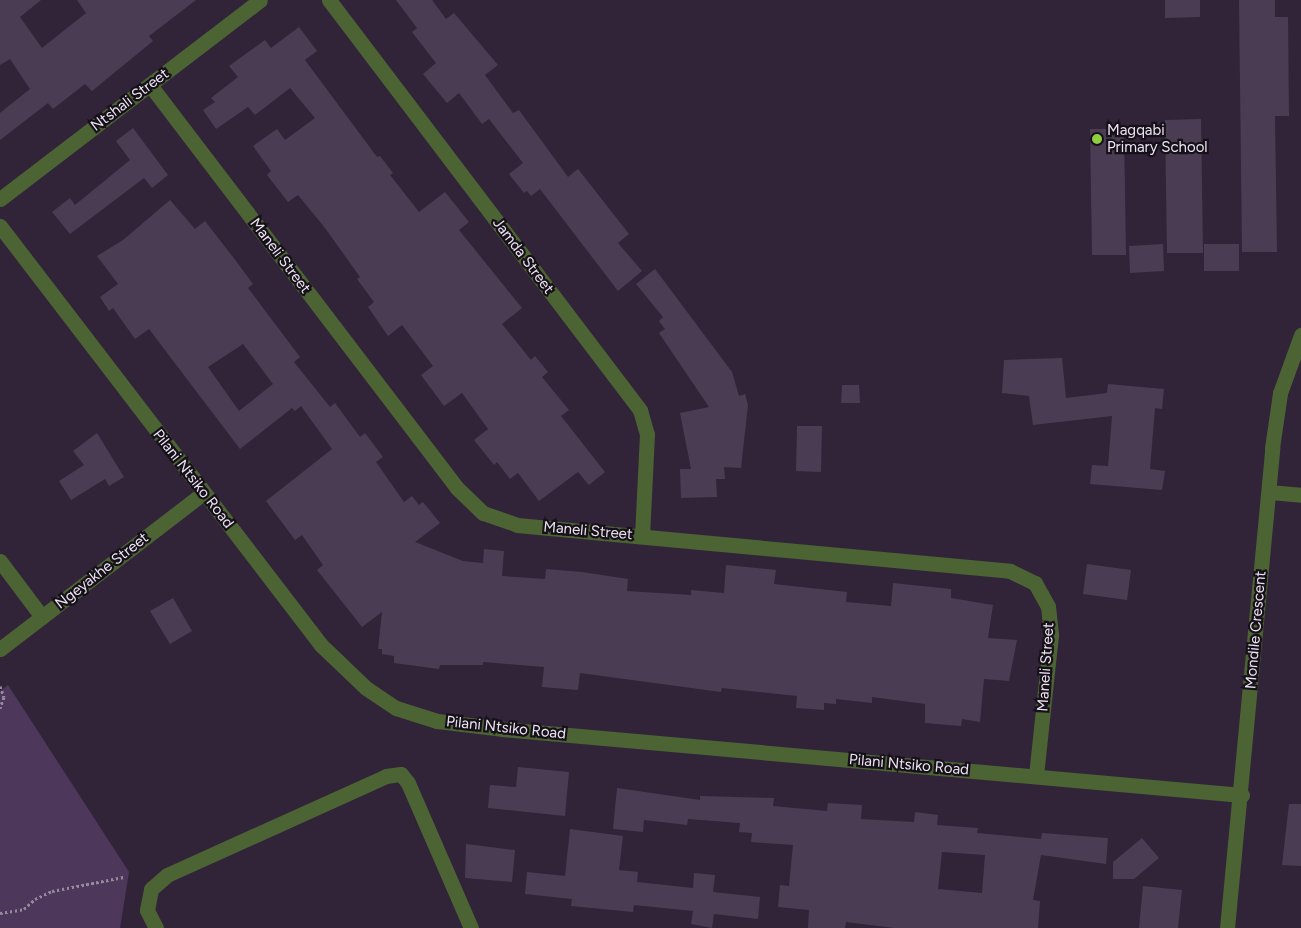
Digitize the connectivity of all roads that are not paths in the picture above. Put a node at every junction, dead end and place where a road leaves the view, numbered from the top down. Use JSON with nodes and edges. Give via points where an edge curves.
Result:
{"nodes":[{"id":1,"x":260,"y":0,"type":"edge"},
{"id":2,"x":329,"y":0,"type":"edge"},
{"id":3,"x":150,"y":85,"type":"junction"},
{"id":4,"x":0,"y":199,"type":"edge"},
{"id":5,"x":0,"y":226,"type":"edge"},
{"id":6,"x":1301,"y":335,"type":"edge"},
{"id":7,"x":1268,"y":492,"type":"junction"},
{"id":8,"x":203,"y":493,"type":"junction"},
{"id":9,"x":1301,"y":495,"type":"edge"},
{"id":10,"x":642,"y":536,"type":"junction"},
{"id":11,"x":0,"y":561,"type":"edge"},
{"id":12,"x":42,"y":617,"type":"junction"},
{"id":13,"x":0,"y":649,"type":"edge"},
{"id":14,"x":1036,"y":776,"type":"junction"},
{"id":15,"x":1242,"y":795,"type":"junction"},
{"id":16,"x":156,"y":928,"type":"edge"},
{"id":17,"x":471,"y":928,"type":"edge"},
{"id":18,"x":1227,"y":928,"type":"edge"}],
"edges":[{"from":1,"to":3,"type":"street","name":"Ntshali Street"},
{"from":2,"to":10,"type":"street","name":"Jamda Street","via":[[640,410],[647,434]]},
{"from":3,"to":4,"type":"street","name":"Ntshali Street"},
{"from":3,"to":10,"type":"street","name":"Maneli Street","via":[[470,502],[495,519],[517,525]]},
{"from":5,"to":8,"type":"street","name":"Pilani Ntsiko Road"},
{"from":6,"to":7,"type":"street","name":"Mondile Crescent","via":[[1280,393]]},
{"from":7,"to":9,"type":"street"},
{"from":7,"to":15,"type":"street","name":"Mondile Crescent"},
{"from":8,"to":12,"type":"street","name":"Ngeyakhe Street"},
{"from":8,"to":14,"type":"street","name":"Pilani Ntsiko Road","via":[[322,644],[366,688],[396,708],[437,721],[502,729]]},
{"from":10,"to":14,"type":"street","name":"Maneli Street","via":[[1010,571],[1024,576],[1035,583],[1042,594],[1051,620]]},
{"from":11,"to":12,"type":"street"},
{"from":12,"to":13,"type":"street","name":"Ngeyakhe Street"},
{"from":14,"to":15,"type":"street","name":"Pilani Ntsiko Road"},
{"from":15,"to":18,"type":"street","name":"Mondile Crescent"},
{"from":16,"to":17,"type":"street","via":[[147,910],[151,889],[167,875],[386,776],[401,774],[408,783]]}]}
